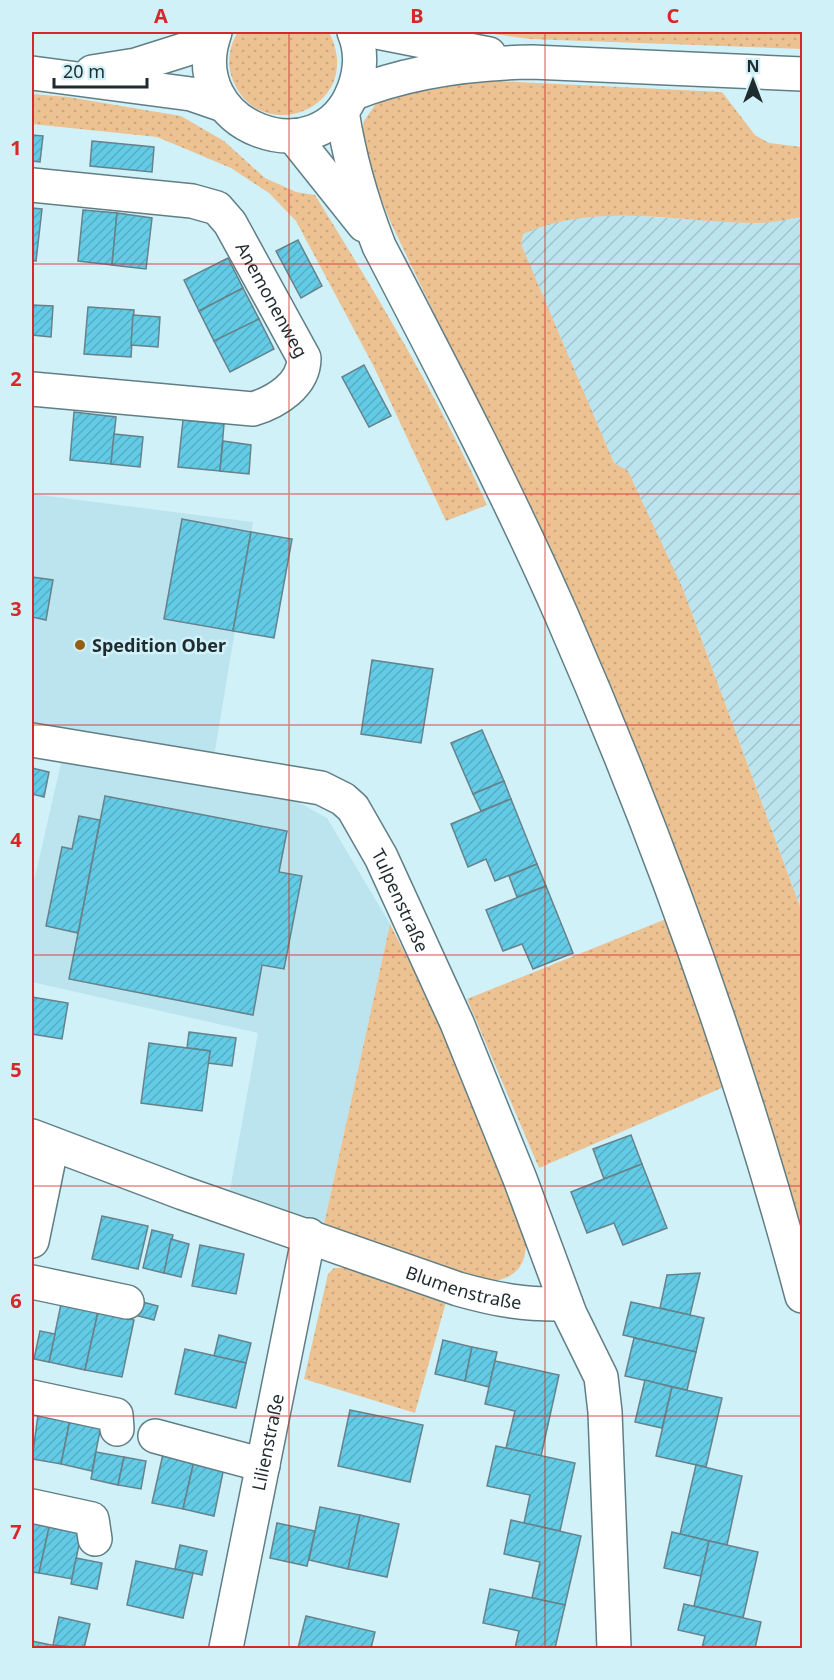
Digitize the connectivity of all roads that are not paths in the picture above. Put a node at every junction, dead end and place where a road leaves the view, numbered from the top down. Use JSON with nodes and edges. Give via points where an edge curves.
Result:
{"nodes":[{"id":1,"x":354,"y":32,"type":"edge"},
{"id":2,"x":377,"y":32,"type":"edge"},
{"id":3,"x":214,"y":36,"type":"edge"},
{"id":4,"x":532,"y":62,"type":"junction"},
{"id":5,"x":40,"y":74,"type":"edge"},
{"id":6,"x":802,"y":74,"type":"edge"},
{"id":7,"x":347,"y":103,"type":"junction"},
{"id":8,"x":223,"y":105,"type":"junction"},
{"id":9,"x":293,"y":136,"type":"junction"},
{"id":10,"x":32,"y":185,"type":"edge"},
{"id":11,"x":379,"y":246,"type":"junction"},
{"id":12,"x":32,"y":388,"type":"edge"},
{"id":13,"x":32,"y":740,"type":"edge"},
{"id":14,"x":42,"y":1140,"type":"edge"},
{"id":15,"x":309,"y":1235,"type":"junction"},
{"id":16,"x":32,"y":1241,"type":"edge"},
{"id":17,"x":32,"y":1282,"type":"edge"},
{"id":18,"x":802,"y":1296,"type":"edge"},
{"id":19,"x":127,"y":1302,"type":"dead end"},
{"id":20,"x":566,"y":1304,"type":"junction"},
{"id":21,"x":32,"y":1397,"type":"edge"},
{"id":22,"x":117,"y":1429,"type":"dead end"},
{"id":23,"x":156,"y":1436,"type":"dead end"},
{"id":24,"x":263,"y":1465,"type":"junction"},
{"id":25,"x":32,"y":1506,"type":"edge"},
{"id":26,"x":94,"y":1539,"type":"dead end"},
{"id":27,"x":226,"y":1648,"type":"edge"},
{"id":28,"x":614,"y":1648,"type":"edge"}],
"edges":[{"from":1,"to":7,"type":"street","via":[[360,59],[358,77]]},
{"from":2,"to":4,"type":"street"},
{"from":3,"to":5,"type":"street","via":[[136,65]]},
{"from":3,"to":8,"type":"street","via":[[210,74]]},
{"from":4,"to":6,"type":"street"},
{"from":4,"to":7,"type":"street","via":[[495,63],[381,82]]},
{"from":5,"to":8,"type":"street","via":[[191,94]]},
{"from":7,"to":9,"type":"street","via":[[327,123]]},
{"from":7,"to":11,"type":"street","via":[[346,140]]},
{"from":8,"to":9,"type":"street","via":[[261,133]]},
{"from":9,"to":11,"type":"street"},
{"from":10,"to":12,"type":"street","name":"Anemonenweg","via":[[192,201],[217,208],[230,223],[296,340],[304,367],[293,385],[253,409]]},
{"from":11,"to":18,"type":"street","via":[[483,449],[561,614],[701,972],[752,1119]]},
{"from":13,"to":20,"type":"street","name":"Tulpenstraße","via":[[321,788],[353,808],[381,857],[457,1023]]},
{"from":14,"to":15,"type":"street","name":"Blumenstraße"},
{"from":14,"to":16,"type":"street"},
{"from":15,"to":20,"type":"street","name":"Blumenstraße","via":[[498,1301]]},
{"from":15,"to":24,"type":"street","name":"Lilienstraße"},
{"from":17,"to":19,"type":"street"},
{"from":20,"to":28,"type":"street","via":[[601,1377]]},
{"from":21,"to":22,"type":"street","via":[[116,1415]]},
{"from":23,"to":24,"type":"street"},
{"from":24,"to":27,"type":"street","name":"Lilienstraße"},
{"from":25,"to":26,"type":"street","via":[[92,1519]]}]}
